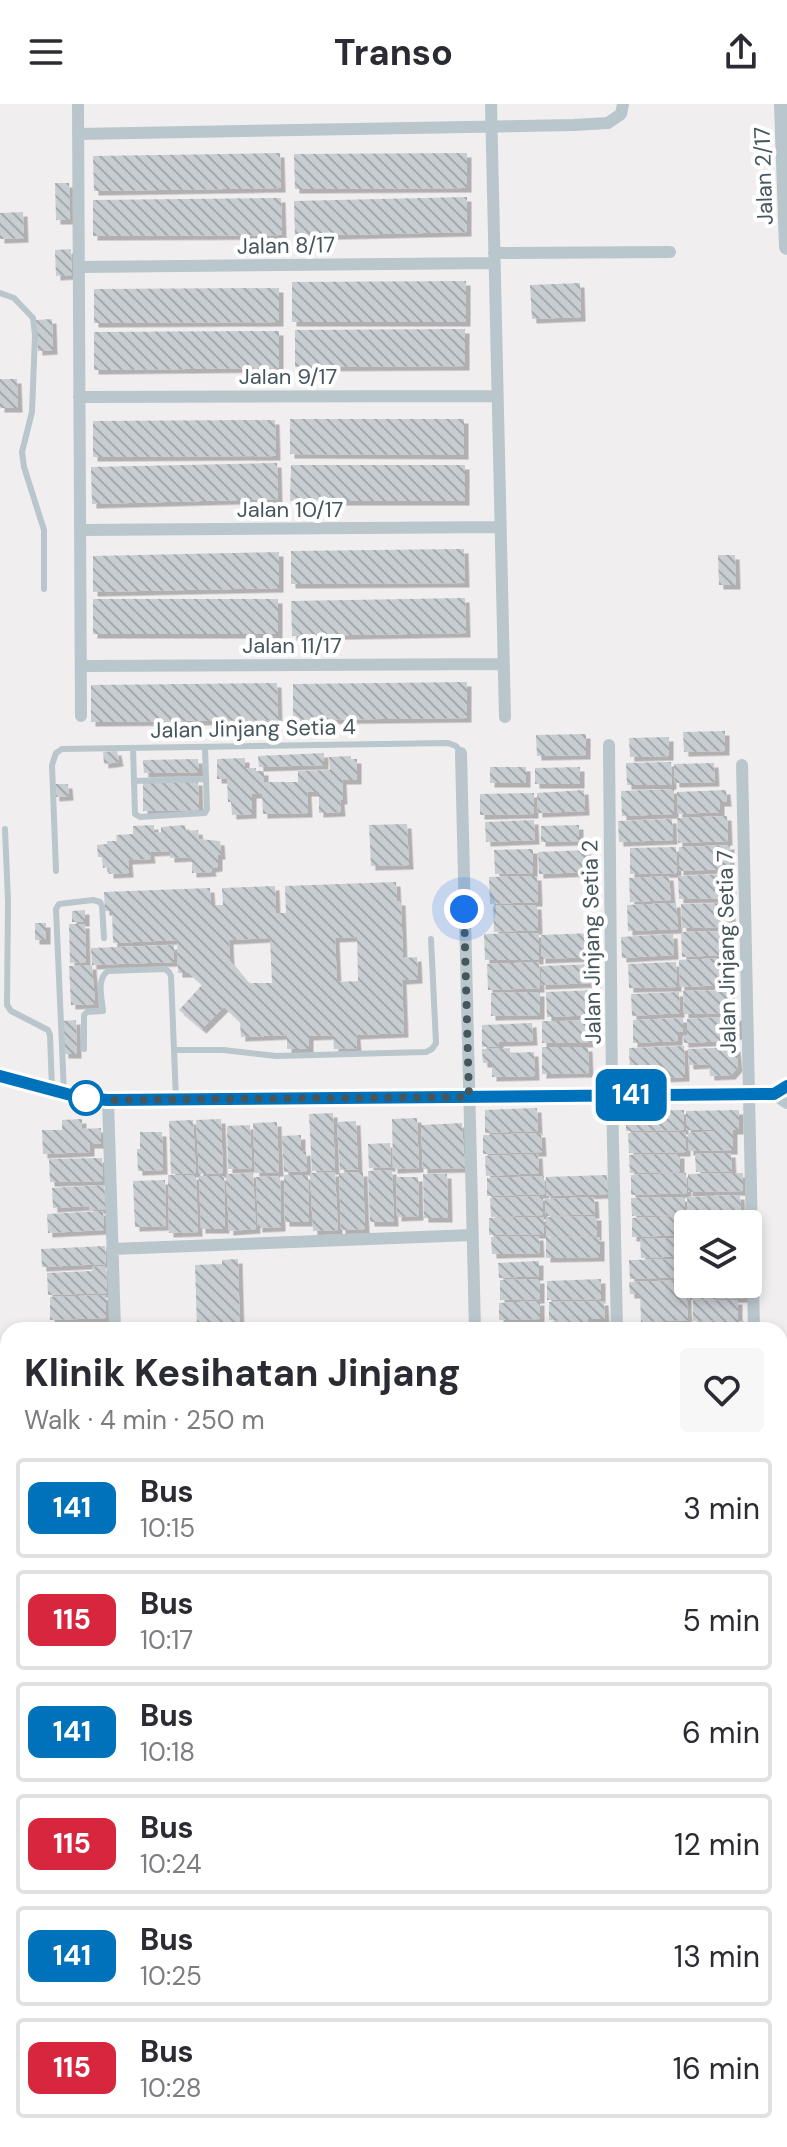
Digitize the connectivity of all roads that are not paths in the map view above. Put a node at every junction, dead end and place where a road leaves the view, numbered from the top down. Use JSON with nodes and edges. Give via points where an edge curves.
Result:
{"nodes":[{"id":1,"x":78,"y":104,"type":"edge"},
{"id":2,"x":491,"y":104,"type":"edge"},
{"id":3,"x":623,"y":104,"type":"edge"},
{"id":4,"x":779,"y":108,"type":"edge"},
{"id":5,"x":491,"y":126,"type":"junction"},
{"id":6,"x":78,"y":134,"type":"junction"},
{"id":7,"x":787,"y":247,"type":"edge"},
{"id":8,"x":670,"y":252,"type":"dead end"},
{"id":9,"x":494,"y":258,"type":"junction"},
{"id":10,"x":79,"y":267,"type":"junction"},
{"id":11,"x":0,"y":293,"type":"edge"},
{"id":12,"x":497,"y":396,"type":"junction"},
{"id":13,"x":79,"y":397,"type":"junction"},
{"id":14,"x":500,"y":527,"type":"junction"},
{"id":15,"x":80,"y":530,"type":"junction"},
{"id":16,"x":44,"y":589,"type":"dead end"},
{"id":17,"x":503,"y":664,"type":"junction"},
{"id":18,"x":81,"y":666,"type":"junction"},
{"id":19,"x":81,"y":716,"type":"dead end"},
{"id":20,"x":505,"y":717,"type":"dead end"},
{"id":21,"x":609,"y":745,"type":"dead end"},
{"id":22,"x":205,"y":747,"type":"junction"},
{"id":23,"x":133,"y":748,"type":"junction"},
{"id":24,"x":461,"y":753,"type":"joint"},
{"id":25,"x":742,"y":765,"type":"dead end"},
{"id":26,"x":206,"y":779,"type":"junction"},
{"id":27,"x":134,"y":781,"type":"junction"},
{"id":28,"x":5,"y":829,"type":"dead end"},
{"id":29,"x":56,"y":871,"type":"dead end"},
{"id":30,"x":104,"y":938,"type":"dead end"},
{"id":31,"x":431,"y":939,"type":"dead end"},
{"id":32,"x":84,"y":1049,"type":"dead end"},
{"id":33,"x":174,"y":1050,"type":"junction"},
{"id":34,"x":0,"y":1076,"type":"edge"},
{"id":35,"x":787,"y":1086,"type":"edge"},
{"id":36,"x":58,"y":1092,"type":"junction"},
{"id":37,"x":749,"y":1094,"type":"junction"},
{"id":38,"x":774,"y":1094,"type":"junction"},
{"id":39,"x":612,"y":1095,"type":"junction"},
{"id":40,"x":469,"y":1097,"type":"junction"},
{"id":41,"x":176,"y":1099,"type":"junction"},
{"id":42,"x":108,"y":1100,"type":"junction"},
{"id":43,"x":787,"y":1103,"type":"edge"},
{"id":44,"x":472,"y":1235,"type":"junction"},
{"id":45,"x":112,"y":1249,"type":"junction"},
{"id":46,"x":115,"y":1322,"type":"edge"},
{"id":47,"x":475,"y":1322,"type":"edge"},
{"id":48,"x":617,"y":1322,"type":"edge"},
{"id":49,"x":754,"y":1322,"type":"edge"}],
"edges":[{"from":1,"to":6,"type":"street"},
{"from":2,"to":5,"type":"street"},
{"from":3,"to":5,"type":"street","via":[[621,114],[608,123]]},
{"from":4,"to":7,"type":"street","name":"Jalan 2/17"},
{"from":5,"to":6,"type":"street"},
{"from":5,"to":9,"type":"street"},
{"from":6,"to":10,"type":"street"},
{"from":8,"to":9,"type":"street","name":"Jalan 8/17"},
{"from":9,"to":10,"type":"street","name":"Jalan 8/17"},
{"from":9,"to":12,"type":"street"},
{"from":10,"to":13,"type":"street"},
{"from":11,"to":16,"type":"lane","via":[[14,298],[33,318],[32,412],[22,452],[44,530]]},
{"from":12,"to":13,"type":"street","name":"Jalan 9/17"},
{"from":12,"to":14,"type":"street"},
{"from":13,"to":15,"type":"street"},
{"from":14,"to":15,"type":"street","name":"Jalan 10/17"},
{"from":14,"to":17,"type":"street"},
{"from":15,"to":18,"type":"street"},
{"from":17,"to":18,"type":"street","name":"Jalan 11/17"},
{"from":17,"to":20,"type":"street"},
{"from":18,"to":19,"type":"street"},
{"from":21,"to":39,"type":"street","name":"Jalan Jinjang Setia 2"},
{"from":22,"to":23,"type":"lane","name":"Jalan Jinjang Setia 4"},
{"from":22,"to":24,"type":"lane","name":"Jalan Jinjang Setia 4","via":[[448,743]]},
{"from":22,"to":26,"type":"lane"},
{"from":23,"to":27,"type":"lane"},
{"from":23,"to":29,"type":"lane","name":"Jalan Jinjang Setia 4","via":[[56,753]]},
{"from":24,"to":40,"type":"street"},
{"from":25,"to":37,"type":"street","name":"Jalan Jinjang Setia 7"},
{"from":26,"to":27,"type":"lane"},
{"from":26,"to":27,"type":"lane","via":[[205,813],[140,817],[135,814]]},
{"from":28,"to":36,"type":"lane","via":[[7,1005],[48,1030]]},
{"from":30,"to":36,"type":"lane","via":[[100,902],[59,904]]},
{"from":31,"to":33,"type":"lane","via":[[436,1043],[426,1052],[276,1056]]},
{"from":32,"to":33,"type":"lane","via":[[84,1015],[103,1011],[103,974],[165,969],[171,976]]},
{"from":33,"to":41,"type":"lane"},
{"from":34,"to":36,"type":"street"},
{"from":35,"to":38,"type":"street"},
{"from":36,"to":42,"type":"street"},
{"from":37,"to":38,"type":"street"},
{"from":37,"to":39,"type":"street"},
{"from":37,"to":49,"type":"street","name":"Jalan Jinjang Setia 7"},
{"from":38,"to":43,"type":"street"},
{"from":39,"to":40,"type":"street"},
{"from":39,"to":48,"type":"street","name":"Jalan Jinjang Setia 2"},
{"from":40,"to":41,"type":"street"},
{"from":40,"to":44,"type":"street"},
{"from":41,"to":42,"type":"street"},
{"from":42,"to":45,"type":"street"},
{"from":44,"to":45,"type":"street"},
{"from":44,"to":47,"type":"street"},
{"from":45,"to":46,"type":"street"}]}
